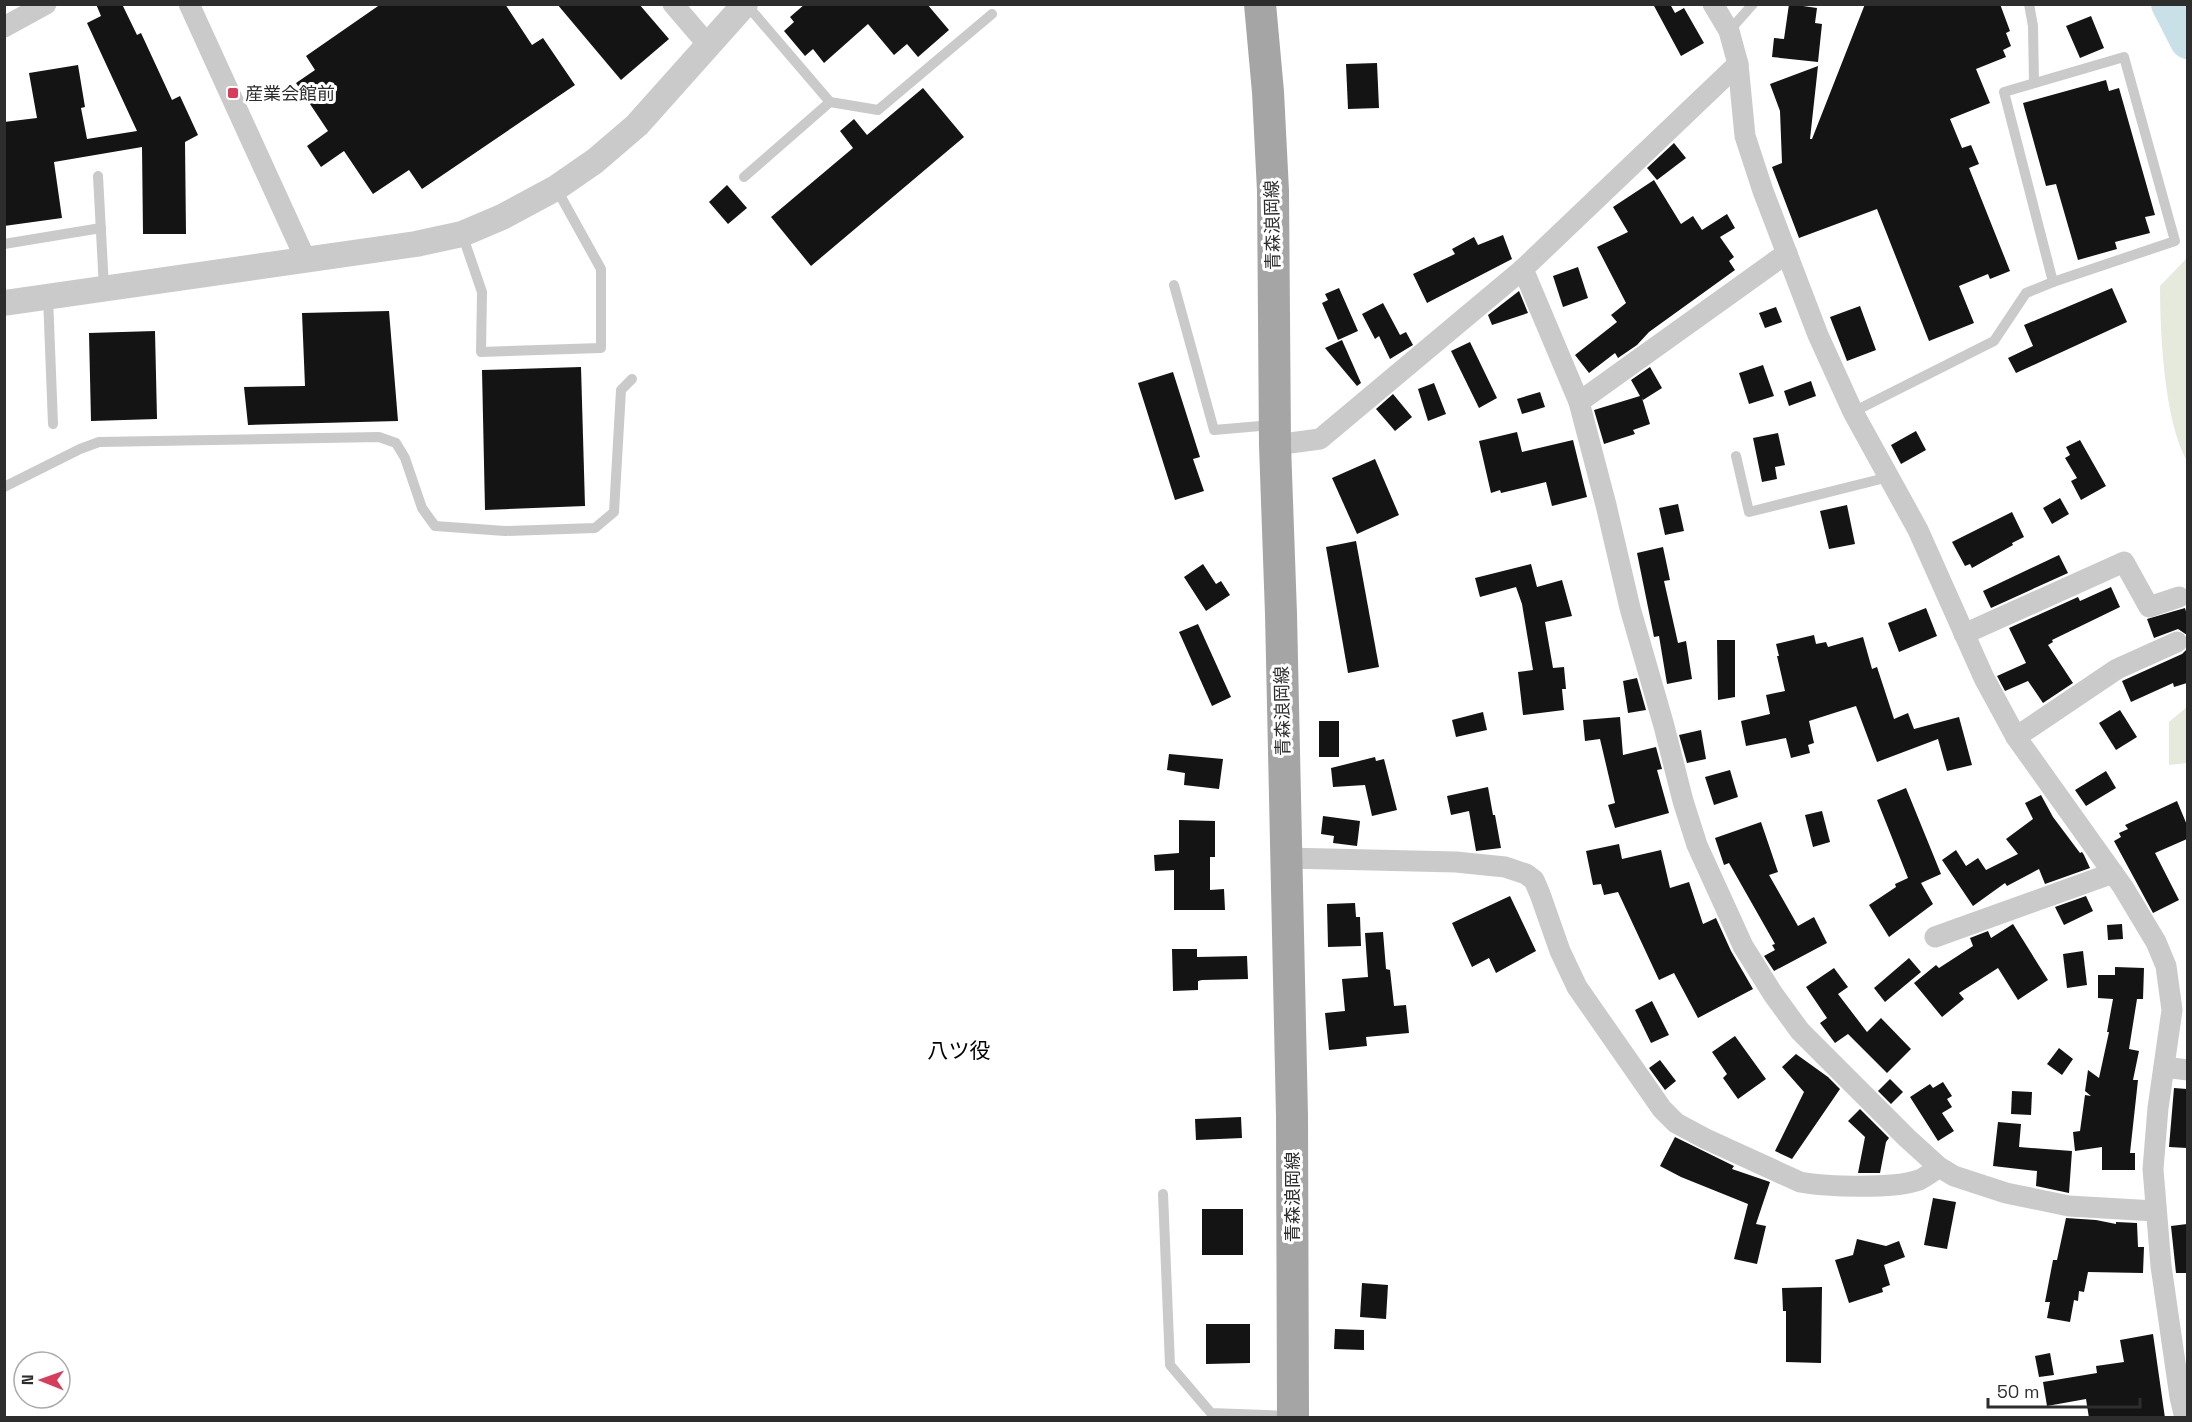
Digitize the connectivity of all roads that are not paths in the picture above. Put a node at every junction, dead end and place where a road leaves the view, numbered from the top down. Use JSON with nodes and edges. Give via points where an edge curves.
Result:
{"nodes":[{"id":1,"x":189,"y":4,"type":"edge"},
{"id":2,"x":673,"y":4,"type":"edge"},
{"id":3,"x":746,"y":4,"type":"edge"},
{"id":4,"x":1260,"y":4,"type":"edge"},
{"id":5,"x":1713,"y":4,"type":"edge"},
{"id":6,"x":1754,"y":4,"type":"edge"},
{"id":7,"x":2029,"y":4,"type":"edge"},
{"id":8,"x":42,"y":6,"type":"edge"},
{"id":9,"x":992,"y":14,"type":"dead end"},
{"id":10,"x":4,"y":27,"type":"edge"},
{"id":11,"x":1729,"y":31,"type":"junction"},
{"id":12,"x":709,"y":46,"type":"junction"},
{"id":13,"x":1738,"y":64,"type":"junction"},
{"id":14,"x":2034,"y":83,"type":"junction"},
{"id":15,"x":830,"y":102,"type":"junction"},
{"id":16,"x":98,"y":176,"type":"dead end"},
{"id":17,"x":744,"y":177,"type":"dead end"},
{"id":18,"x":556,"y":188,"type":"junction"},
{"id":19,"x":100,"y":228,"type":"junction"},
{"id":20,"x":462,"y":234,"type":"junction"},
{"id":21,"x":4,"y":244,"type":"edge"},
{"id":22,"x":1787,"y":253,"type":"junction"},
{"id":23,"x":305,"y":258,"type":"junction"},
{"id":24,"x":1523,"y":269,"type":"junction"},
{"id":25,"x":2053,"y":282,"type":"junction"},
{"id":26,"x":1173,"y":285,"type":"dead end"},
{"id":27,"x":104,"y":288,"type":"junction"},
{"id":28,"x":48,"y":296,"type":"junction"},
{"id":29,"x":5,"y":302,"type":"edge"},
{"id":30,"x":632,"y":379,"type":"dead end"},
{"id":31,"x":1579,"y":402,"type":"junction"},
{"id":32,"x":1853,"y":412,"type":"junction"},
{"id":33,"x":53,"y":424,"type":"dead end"},
{"id":34,"x":1275,"y":435,"type":"junction"},
{"id":35,"x":1736,"y":456,"type":"dead end"},
{"id":36,"x":1889,"y":477,"type":"junction"},
{"id":37,"x":4,"y":487,"type":"edge"},
{"id":38,"x":2179,"y":597,"type":"dead end"},
{"id":39,"x":1964,"y":634,"type":"junction"},
{"id":40,"x":2177,"y":642,"type":"dead end"},
{"id":41,"x":2016,"y":737,"type":"junction"},
{"id":42,"x":1286,"y":858,"type":"junction"},
{"id":43,"x":2113,"y":873,"type":"junction"},
{"id":44,"x":1935,"y":937,"type":"dead end"},
{"id":45,"x":2164,"y":1067,"type":"junction"},
{"id":46,"x":2187,"y":1070,"type":"edge"},
{"id":47,"x":1939,"y":1167,"type":"junction"},
{"id":48,"x":1163,"y":1194,"type":"dead end"},
{"id":49,"x":2155,"y":1211,"type":"junction"},
{"id":50,"x":2179,"y":1324,"type":"edge"},
{"id":51,"x":1293,"y":1417,"type":"edge"},
{"id":52,"x":2185,"y":1418,"type":"edge"}],
"edges":[{"from":1,"to":23,"type":"street"},
{"from":2,"to":12,"type":"street"},
{"from":3,"to":12,"type":"street"},
{"from":3,"to":15,"type":"lane"},
{"from":4,"to":34,"type":"main road","name":"青森浪岡線","via":[[1273,191]]},
{"from":5,"to":11,"type":"street"},
{"from":6,"to":11,"type":"lane"},
{"from":7,"to":14,"type":"lane"},
{"from":8,"to":10,"type":"street"},
{"from":9,"to":15,"type":"lane","via":[[878,110]]},
{"from":11,"to":13,"type":"street"},
{"from":12,"to":18,"type":"street","via":[[637,125]]},
{"from":13,"to":22,"type":"street","via":[[1745,136]]},
{"from":13,"to":24,"type":"street"},
{"from":14,"to":25,"type":"lane","via":[[2004,92]]},
{"from":14,"to":25,"type":"lane","via":[[2124,57],[2175,242]]},
{"from":15,"to":17,"type":"lane"},
{"from":16,"to":19,"type":"lane"},
{"from":18,"to":20,"type":"street"},
{"from":18,"to":20,"type":"lane","via":[[601,269],[601,348],[481,352],[482,292]]},
{"from":19,"to":21,"type":"lane"},
{"from":19,"to":27,"type":"lane"},
{"from":20,"to":23,"type":"street"},
{"from":22,"to":31,"type":"street"},
{"from":22,"to":32,"type":"street"},
{"from":23,"to":27,"type":"street"},
{"from":24,"to":31,"type":"street"},
{"from":24,"to":34,"type":"street","via":[[1320,439]]},
{"from":25,"to":32,"type":"lane","via":[[2026,293],[1994,341]]},
{"from":26,"to":34,"type":"lane","via":[[1214,430]]},
{"from":27,"to":28,"type":"street"},
{"from":28,"to":29,"type":"street"},
{"from":28,"to":33,"type":"lane"},
{"from":30,"to":37,"type":"lane","via":[[621,390],[614,512],[594,528],[505,531],[435,526],[422,508],[396,443],[379,437],[99,442]]},
{"from":31,"to":47,"type":"street","via":[[1683,801],[1697,845],[1743,946],[1800,1031]]},
{"from":32,"to":36,"type":"street"},
{"from":34,"to":42,"type":"main road","name":"青森浪岡線"},
{"from":35,"to":36,"type":"lane","via":[[1749,512]]},
{"from":36,"to":39,"type":"street","via":[[1918,530]]},
{"from":38,"to":39,"type":"street","via":[[2149,607],[2124,562]]},
{"from":39,"to":41,"type":"street"},
{"from":40,"to":41,"type":"street","via":[[2117,669]]},
{"from":41,"to":43,"type":"street"},
{"from":42,"to":47,"type":"street","via":[[1446,861],[1505,867],[1526,874],[1534,880],[1578,987],[1636,1074],[1676,1123],[1786,1176],[1812,1184],[1905,1183],[1917,1181]]},
{"from":42,"to":51,"type":"main road","name":"青森浪岡線"},
{"from":43,"to":44,"type":"street"},
{"from":43,"to":45,"type":"street","via":[[2156,942],[2166,966],[2172,1010]]},
{"from":45,"to":46,"type":"street"},
{"from":45,"to":49,"type":"street","via":[[2153,1169]]},
{"from":47,"to":49,"type":"street","via":[[1976,1185],[2058,1204]]},
{"from":48,"to":51,"type":"lane","via":[[1170,1365],[1211,1413]]},
{"from":49,"to":50,"type":"street","via":[[2161,1266]]},
{"from":50,"to":52,"type":"street","via":[[2180,1397]]}]}
